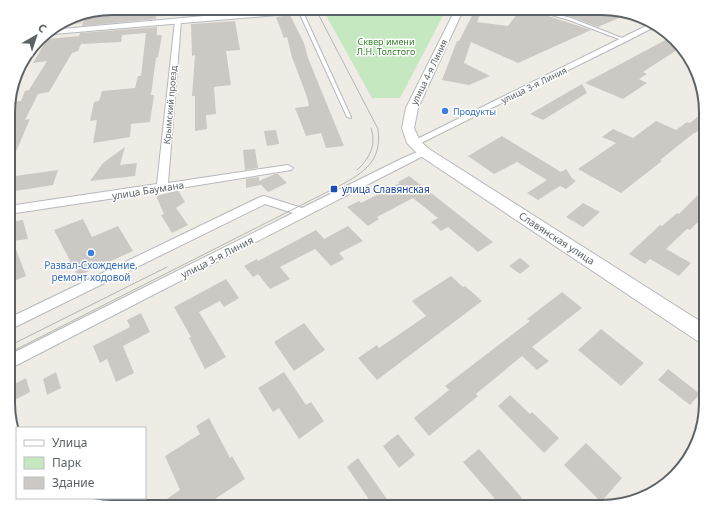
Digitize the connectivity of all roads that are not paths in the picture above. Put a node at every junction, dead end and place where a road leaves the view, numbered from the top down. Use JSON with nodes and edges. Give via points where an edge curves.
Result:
{"nodes":[{"id":1,"x":238,"y":15,"type":"edge"},
{"id":2,"x":302,"y":15,"type":"edge"},
{"id":3,"x":457,"y":15,"type":"edge"},
{"id":4,"x":555,"y":15,"type":"edge"},
{"id":5,"x":178,"y":21,"type":"junction"},
{"id":6,"x":649,"y":27,"type":"edge"},
{"id":7,"x":57,"y":32,"type":"edge"},
{"id":8,"x":625,"y":40,"type":"junction"},
{"id":9,"x":349,"y":117,"type":"dead end"},
{"id":10,"x":417,"y":144,"type":"junction"},
{"id":11,"x":288,"y":168,"type":"dead end"},
{"id":12,"x":162,"y":188,"type":"junction"},
{"id":13,"x":15,"y":209,"type":"edge"},
{"id":14,"x":303,"y":213,"type":"junction"},
{"id":15,"x":15,"y":321,"type":"edge"},
{"id":16,"x":699,"y":331,"type":"edge"},
{"id":17,"x":15,"y":359,"type":"edge"}],
"edges":[{"from":1,"to":5,"type":"street"},
{"from":2,"to":9,"type":"lane"},
{"from":3,"to":10,"type":"street","name":"улица 4-я Линия","via":[[412,108],[408,128]]},
{"from":4,"to":8,"type":"lane"},
{"from":5,"to":7,"type":"street"},
{"from":5,"to":12,"type":"street","name":"Крымский проезд"},
{"from":6,"to":8,"type":"street","name":"улица 3-я Линия"},
{"from":8,"to":10,"type":"street","name":"улица 3-я Линия"},
{"from":10,"to":14,"type":"street","name":"улица 3-я Линия","via":[[404,161]]},
{"from":10,"to":16,"type":"street","name":"Славянская улица"},
{"from":11,"to":12,"type":"street","name":"улица Баумана"},
{"from":12,"to":13,"type":"street","name":"улица Баумана"},
{"from":14,"to":15,"type":"street","via":[[264,200]]},
{"from":14,"to":17,"type":"street","name":"улица 3-я Линия"}]}
